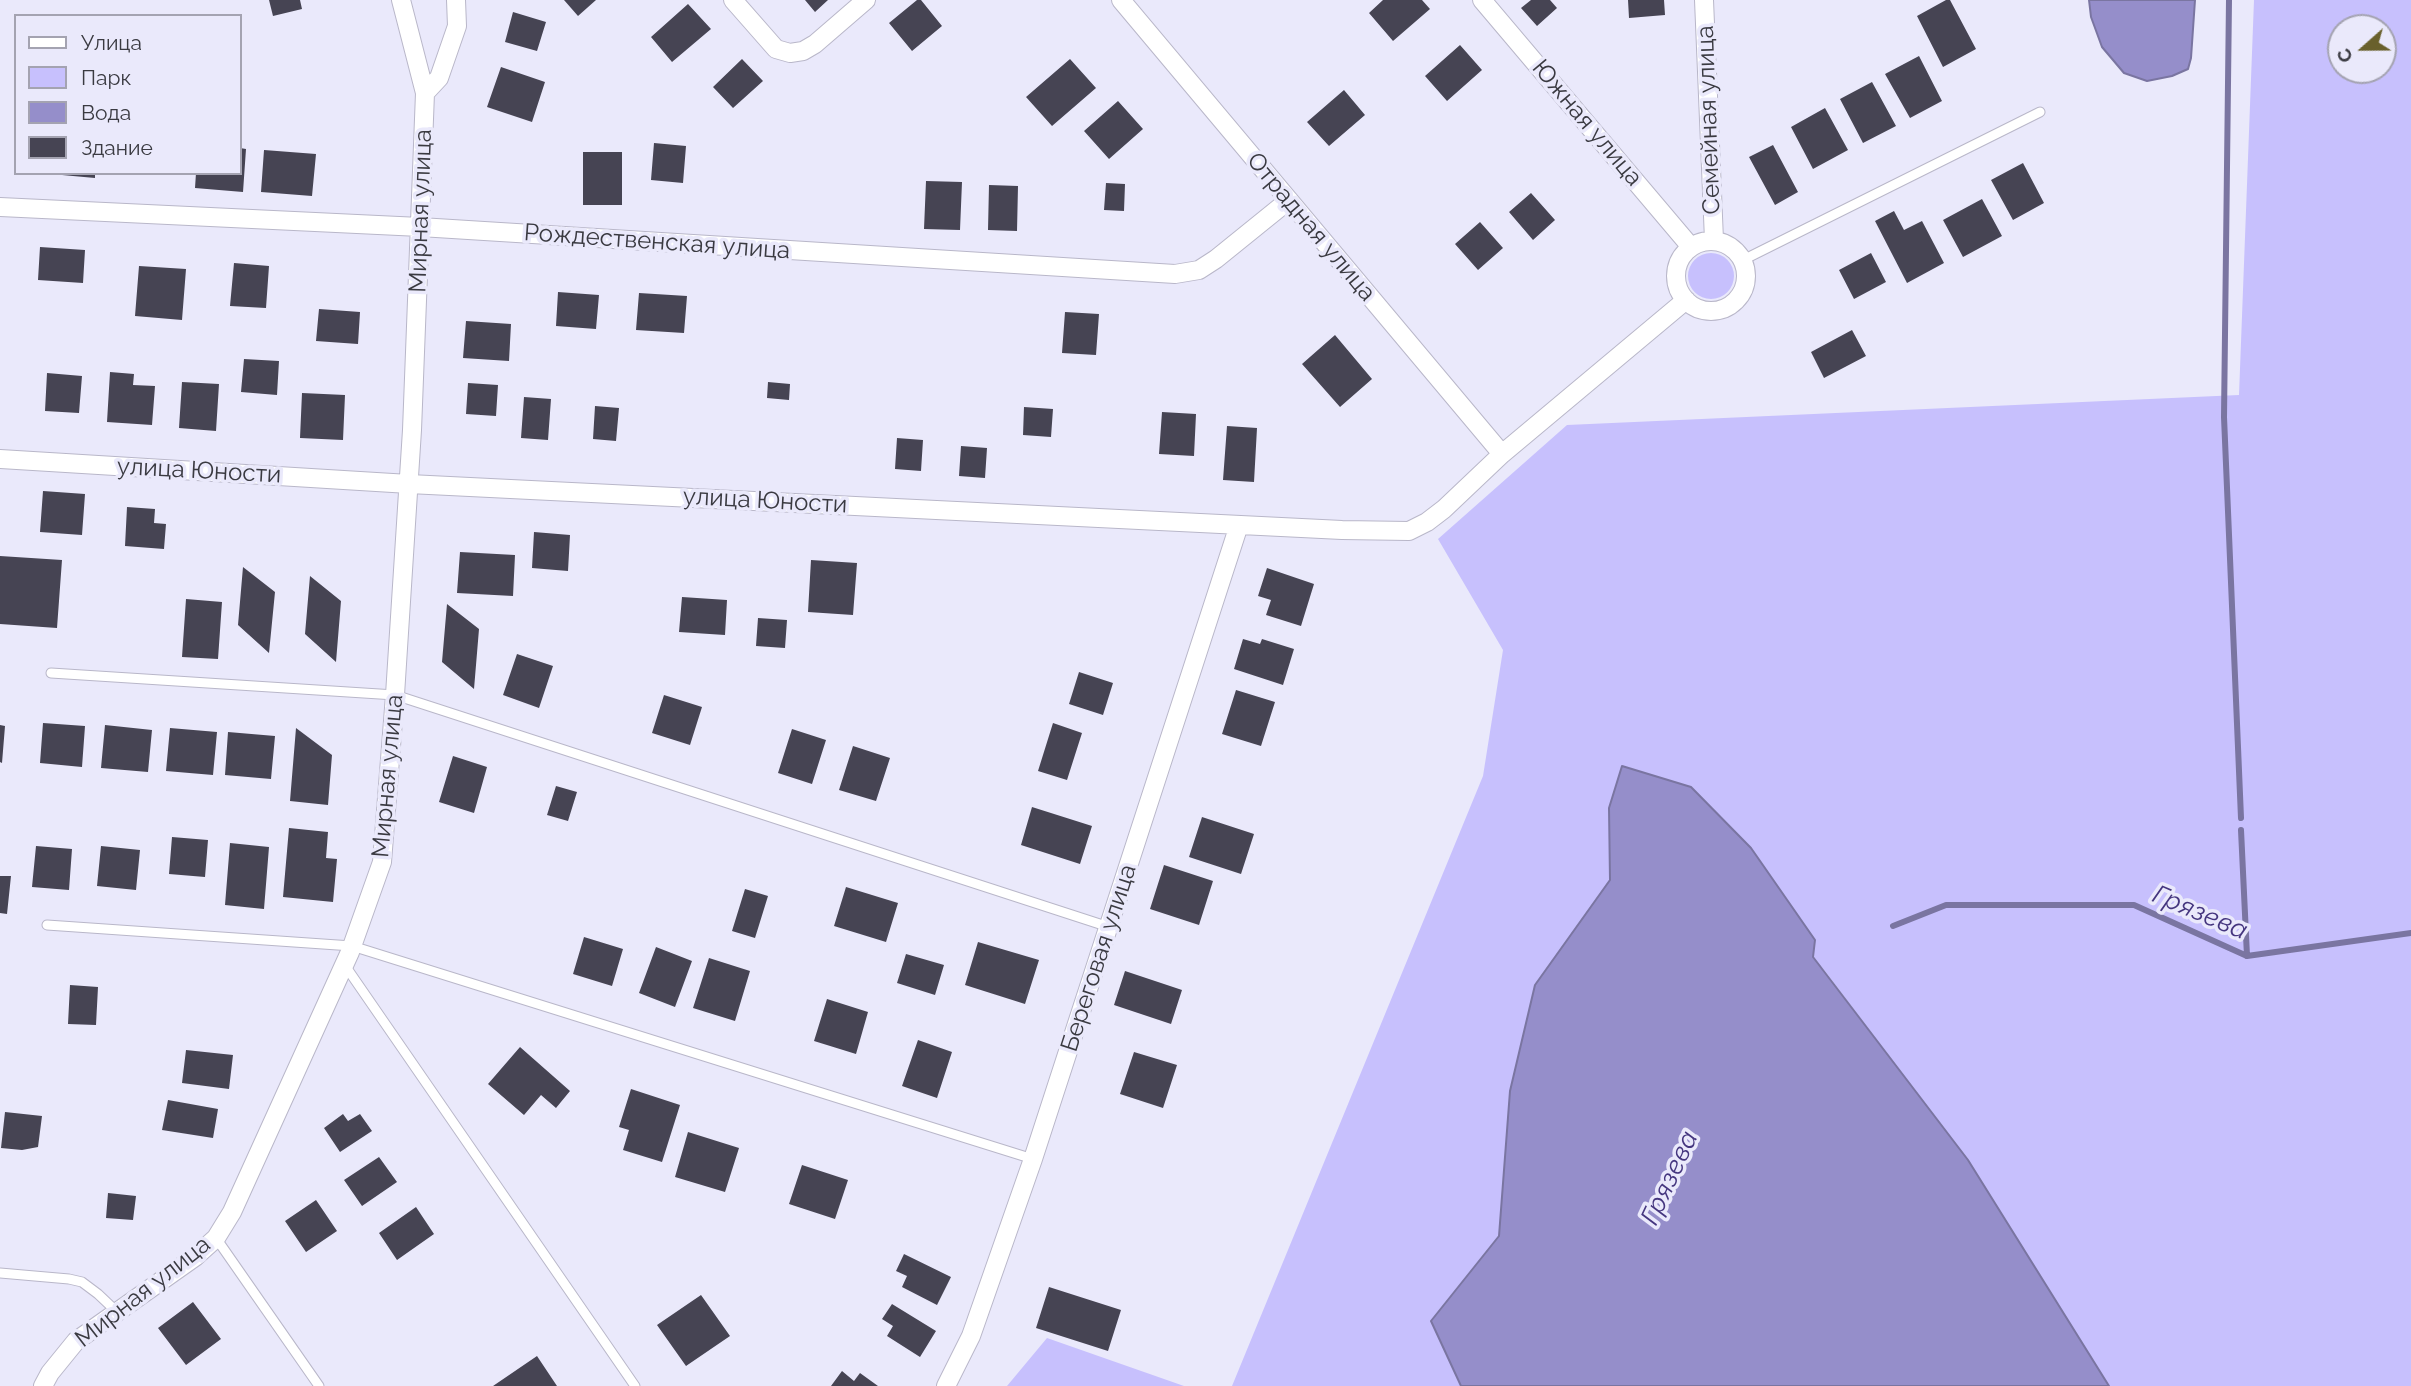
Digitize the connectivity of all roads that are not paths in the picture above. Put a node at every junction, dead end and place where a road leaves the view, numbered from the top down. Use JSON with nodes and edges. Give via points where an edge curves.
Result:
{"nodes":[{"id":1,"x":401,"y":0,"type":"edge"},
{"id":2,"x":456,"y":0,"type":"edge"},
{"id":3,"x":733,"y":0,"type":"edge"},
{"id":4,"x":866,"y":0,"type":"edge"},
{"id":5,"x":1121,"y":0,"type":"edge"},
{"id":6,"x":1482,"y":0,"type":"edge"},
{"id":7,"x":1704,"y":0,"type":"edge"},
{"id":8,"x":425,"y":93,"type":"junction"},
{"id":9,"x":2039,"y":112,"type":"dead end"},
{"id":10,"x":1289,"y":200,"type":"junction"},
{"id":11,"x":0,"y":207,"type":"edge"},
{"id":12,"x":420,"y":227,"type":"junction"},
{"id":13,"x":1714,"y":240,"type":"junction"},
{"id":14,"x":1691,"y":247,"type":"junction"},
{"id":15,"x":1743,"y":260,"type":"junction"},
{"id":16,"x":1686,"y":300,"type":"junction"},
{"id":17,"x":1502,"y":454,"type":"junction"},
{"id":18,"x":0,"y":459,"type":"edge"},
{"id":19,"x":409,"y":484,"type":"junction"},
{"id":20,"x":1239,"y":525,"type":"junction"},
{"id":21,"x":51,"y":673,"type":"dead end"},
{"id":22,"x":396,"y":695,"type":"junction"},
{"id":23,"x":47,"y":925,"type":"dead end"},
{"id":24,"x":1109,"y":927,"type":"junction"},
{"id":25,"x":352,"y":946,"type":"junction"},
{"id":26,"x":344,"y":964,"type":"junction"},
{"id":27,"x":1033,"y":1159,"type":"junction"},
{"id":28,"x":216,"y":1238,"type":"junction"},
{"id":29,"x":0,"y":1273,"type":"edge"},
{"id":30,"x":117,"y":1312,"type":"junction"},
{"id":31,"x":43,"y":1386,"type":"edge"},
{"id":32,"x":319,"y":1386,"type":"edge"},
{"id":33,"x":635,"y":1386,"type":"edge"},
{"id":34,"x":946,"y":1386,"type":"edge"}],
"edges":[{"from":1,"to":8,"type":"street","name":"Мирная улица"},
{"from":2,"to":8,"type":"street","name":"Мирная улица","via":[[457,26],[439,78]]},
{"from":3,"to":4,"type":"street","via":[[776,49],[790,53],[815,44]]},
{"from":5,"to":10,"type":"street","name":"Отрадная улица"},
{"from":6,"to":14,"type":"street","name":"Южная улица"},
{"from":7,"to":13,"type":"street","name":"Семейная улица"},
{"from":8,"to":12,"type":"street","name":"Мирная улица"},
{"from":9,"to":15,"type":"lane"},
{"from":10,"to":12,"type":"street","name":"Рождественская улица","via":[[1199,270],[1175,274]]},
{"from":10,"to":17,"type":"street","name":"Отрадная улица"},
{"from":11,"to":12,"type":"street","name":"Рождественская улица"},
{"from":12,"to":19,"type":"street","name":"Мирная улица"},
{"from":13,"to":14,"type":"street"},
{"from":13,"to":15,"type":"street","via":[[1726,243]]},
{"from":14,"to":16,"type":"street","via":[[1677,266],[1679,290]]},
{"from":15,"to":16,"type":"street","via":[[1746,282],[1736,302],[1716,311],[1694,307]]},
{"from":16,"to":17,"type":"street","name":"улица Юности"},
{"from":17,"to":20,"type":"street","name":"улица Юности","via":[[1444,509],[1409,531]]},
{"from":18,"to":19,"type":"street","name":"улица Юности"},
{"from":19,"to":20,"type":"street","name":"улица Юности"},
{"from":19,"to":22,"type":"street","name":"Мирная улица"},
{"from":20,"to":24,"type":"street","name":"Береговая улица"},
{"from":21,"to":22,"type":"lane"},
{"from":22,"to":24,"type":"lane"},
{"from":22,"to":25,"type":"street","name":"Мирная улица","via":[[382,862]]},
{"from":23,"to":25,"type":"lane"},
{"from":24,"to":27,"type":"street","name":"Береговая улица"},
{"from":25,"to":26,"type":"street","name":"Мирная улица"},
{"from":25,"to":27,"type":"lane"},
{"from":26,"to":28,"type":"street","name":"Мирная улица"},
{"from":26,"to":33,"type":"lane"},
{"from":27,"to":34,"type":"street","name":"Береговая улица","via":[[971,1336]]},
{"from":28,"to":30,"type":"street","name":"Мирная улица"},
{"from":28,"to":32,"type":"lane"},
{"from":29,"to":30,"type":"lane","via":[[82,1283]]},
{"from":30,"to":31,"type":"street","name":"Мирная улица","via":[[76,1341]]}]}
